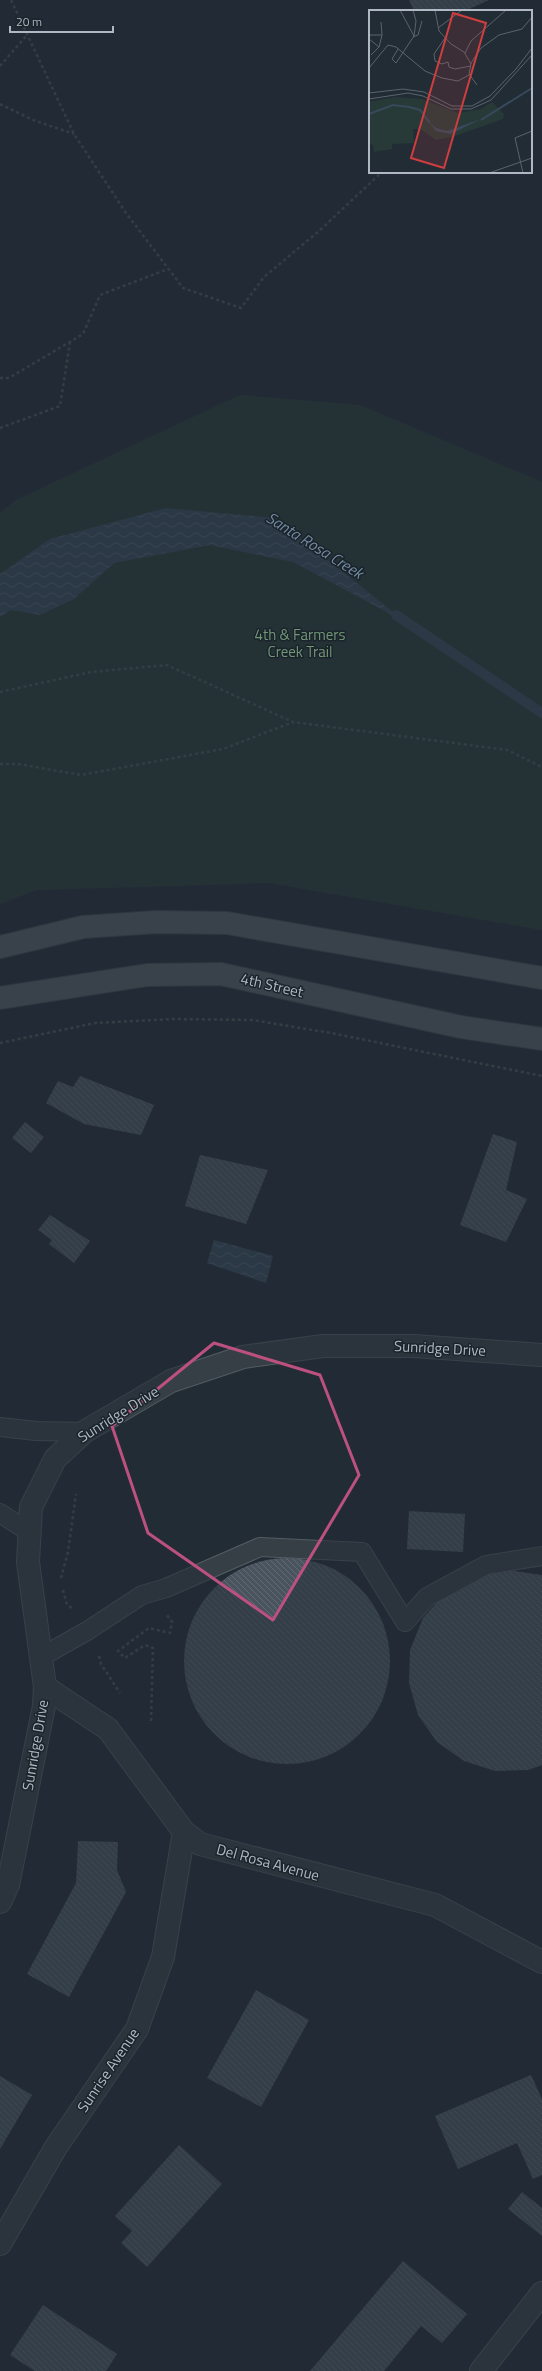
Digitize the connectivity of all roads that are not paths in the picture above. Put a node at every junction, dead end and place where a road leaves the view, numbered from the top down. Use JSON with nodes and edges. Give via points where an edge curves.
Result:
{"nodes":[{"id":1,"x":0,"y":947,"type":"edge"},
{"id":2,"x":542,"y":978,"type":"edge"},
{"id":3,"x":0,"y":998,"type":"edge"},
{"id":4,"x":542,"y":1039,"type":"edge"},
{"id":5,"x":542,"y":1355,"type":"edge"},
{"id":6,"x":0,"y":1427,"type":"edge"},
{"id":7,"x":84,"y":1432,"type":"junction"},
{"id":8,"x":0,"y":1513,"type":"edge"},
{"id":9,"x":29,"y":1532,"type":"junction"},
{"id":10,"x":542,"y":1556,"type":"edge"},
{"id":11,"x":41,"y":1657,"type":"junction"},
{"id":12,"x":44,"y":1687,"type":"junction"},
{"id":13,"x":184,"y":1832,"type":"junction"},
{"id":14,"x":0,"y":1902,"type":"edge"},
{"id":15,"x":542,"y":1962,"type":"edge"},
{"id":16,"x":0,"y":2244,"type":"edge"},
{"id":17,"x":542,"y":2293,"type":"edge"},
{"id":18,"x":481,"y":2371,"type":"edge"}],
"edges":[{"from":1,"to":2,"type":"main road","via":[[83,927],[156,922],[227,923]]},
{"from":3,"to":4,"type":"main road","name":"4th Street","via":[[70,985],[147,975],[221,974],[461,1027]]},
{"from":5,"to":7,"type":"street","name":"Sunridge Drive","via":[[414,1346],[338,1346],[243,1357],[171,1381]]},
{"from":6,"to":7,"type":"lane"},
{"from":7,"to":9,"type":"street","name":"Sunridge Drive","via":[[55,1459],[31,1507]]},
{"from":8,"to":9,"type":"lane"},
{"from":9,"to":11,"type":"street","name":"Sunridge Drive","via":[[28,1562]]},
{"from":10,"to":11,"type":"lane","via":[[486,1564],[427,1597],[405,1622],[362,1552],[260,1547],[166,1588],[142,1595]]},
{"from":11,"to":12,"type":"street","name":"Sunridge Drive"},
{"from":12,"to":13,"type":"street","name":"Del Rosa Avenue","via":[[108,1729]]},
{"from":12,"to":14,"type":"street","name":"Sunridge Drive","via":[[44,1706],[8,1885]]},
{"from":13,"to":15,"type":"street","name":"Del Rosa Avenue","via":[[200,1844],[435,1905]]},
{"from":13,"to":16,"type":"street","name":"Sunrise Avenue","via":[[163,1957],[137,2029],[56,2146]]},
{"from":17,"to":18,"type":"street"}]}
